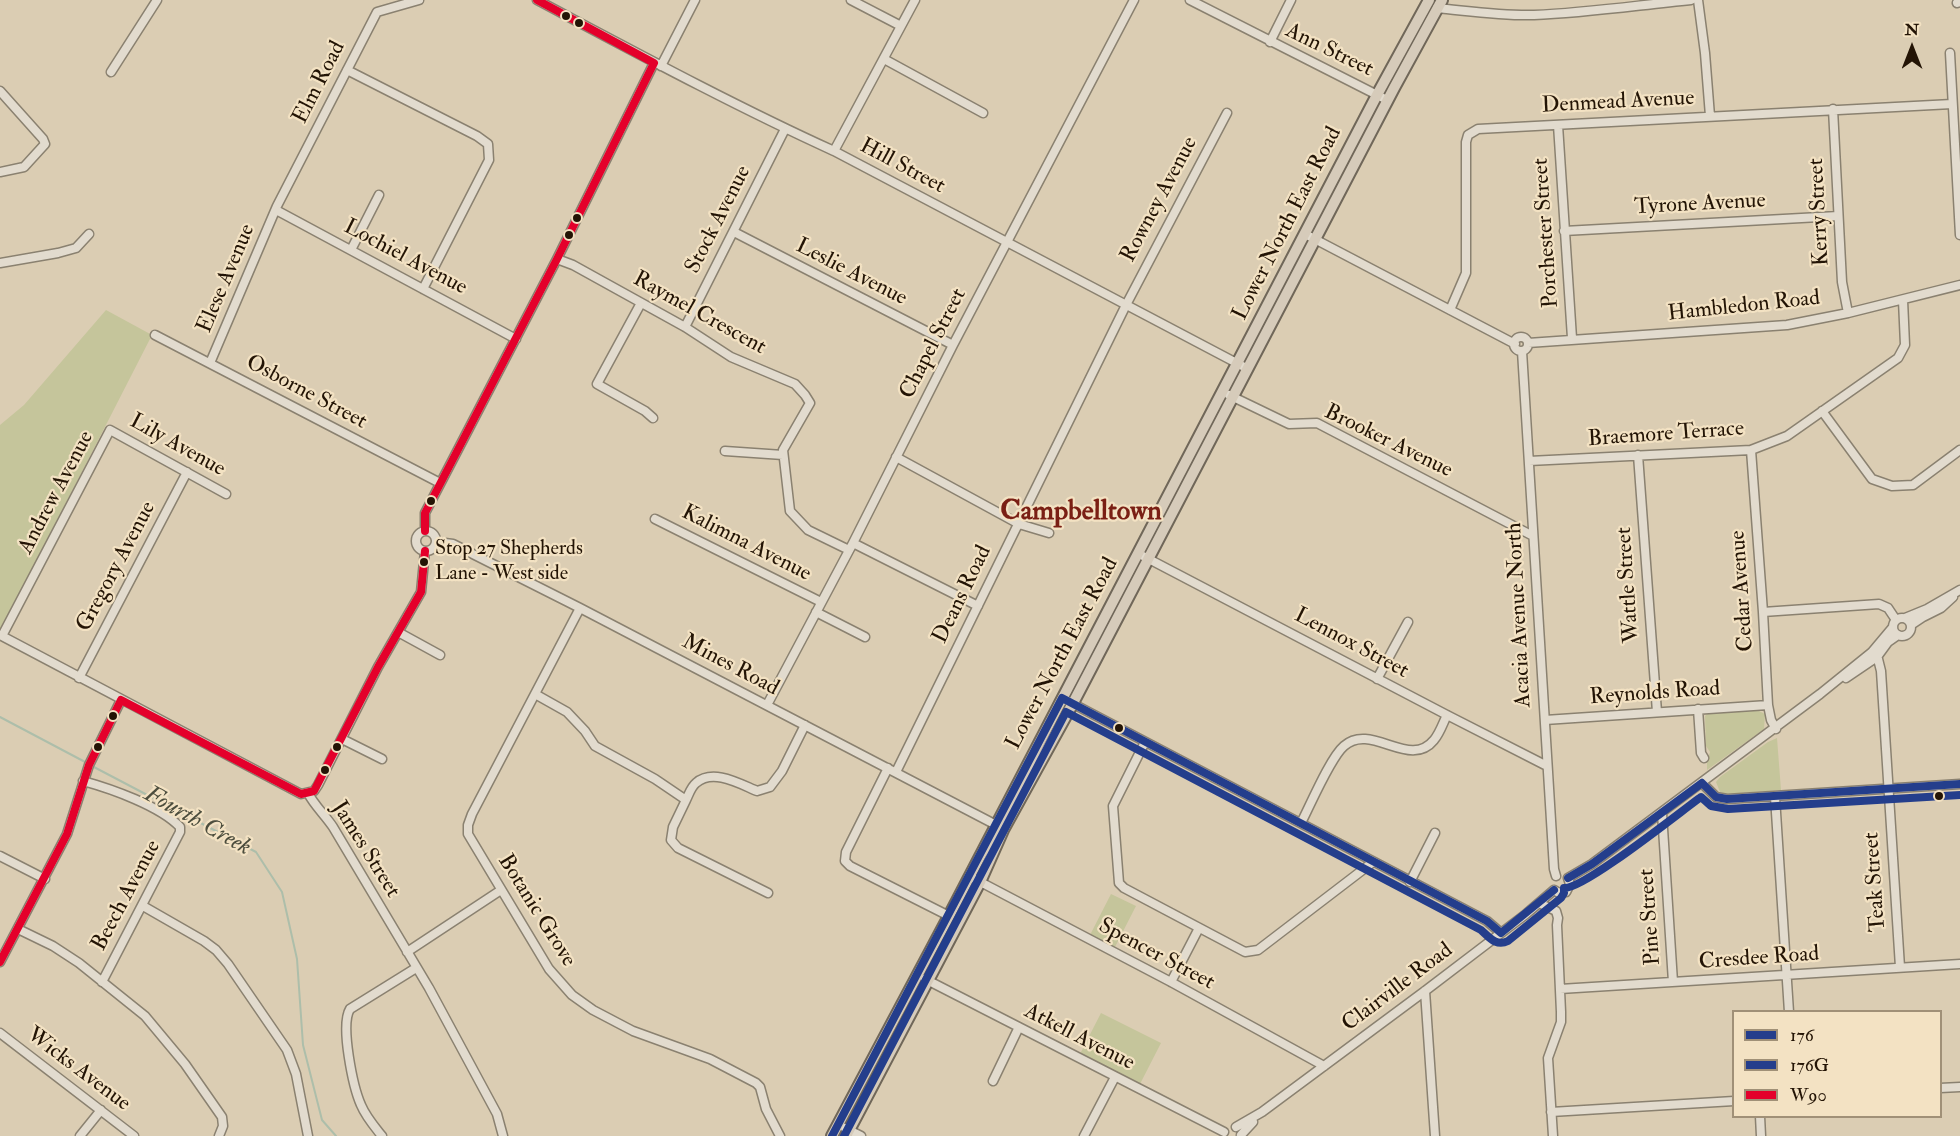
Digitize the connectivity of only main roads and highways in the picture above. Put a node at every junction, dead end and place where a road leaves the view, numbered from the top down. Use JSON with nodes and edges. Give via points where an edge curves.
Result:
{"nodes":[{"id":1,"x":1429,"y":0,"type":"edge"},
{"id":2,"x":1439,"y":4,"type":"edge"},
{"id":3,"x":1382,"y":98,"type":"junction"},
{"id":4,"x":1228,"y":395,"type":"junction"},
{"id":5,"x":1000,"y":826,"type":"junction"},
{"id":6,"x":847,"y":1133,"type":"edge"},
{"id":7,"x":832,"y":1136,"type":"edge"}],
"edges":[{"from":1,"to":3,"type":"main road","name":"Lower North East Road"},
{"from":2,"to":3,"type":"main road","name":"Lower North East Road"},
{"from":3,"to":4,"type":"main road","name":"Lower North East Road"},
{"from":4,"to":5,"type":"main road","name":"Lower North East Road","via":[[1138,553]]},
{"from":4,"to":5,"type":"main road","name":"Lower North East Road","via":[[1073,704]]},
{"from":5,"to":6,"type":"main road","name":"Lower North East Road","via":[[980,882]]},
{"from":5,"to":7,"type":"main road","name":"Lower North East Road","via":[[969,876]]}]}
